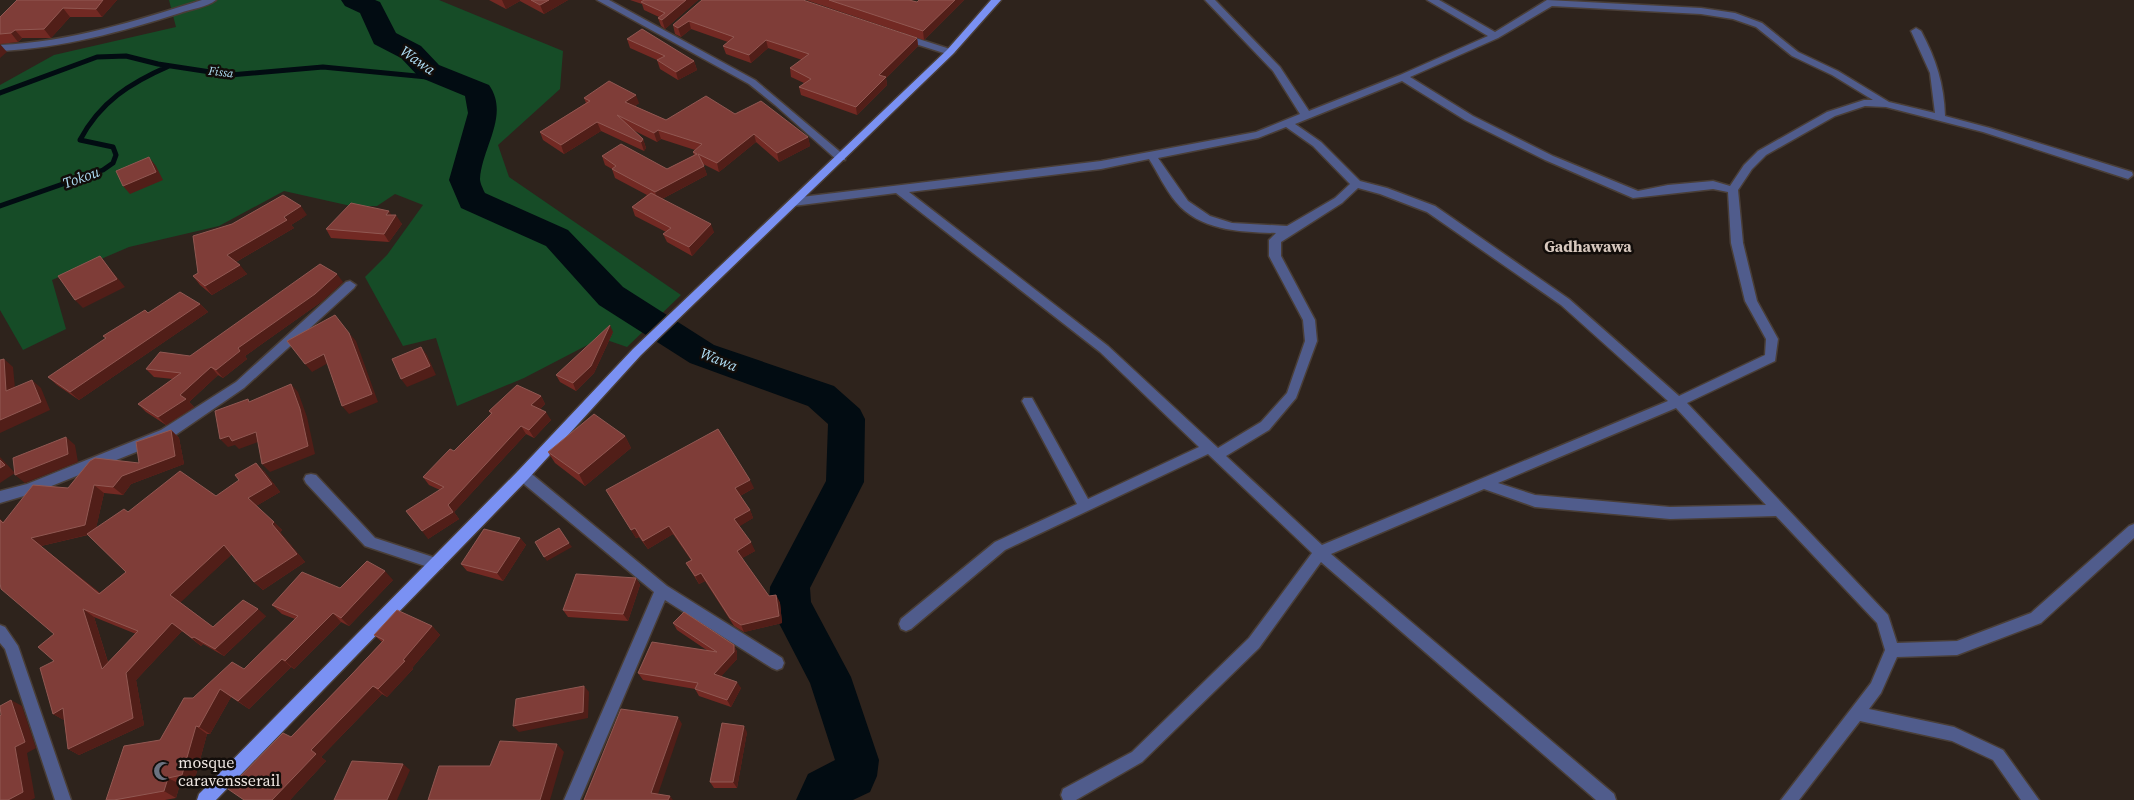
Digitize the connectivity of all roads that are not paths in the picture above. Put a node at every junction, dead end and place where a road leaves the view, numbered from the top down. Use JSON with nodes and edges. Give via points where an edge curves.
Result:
{"nodes":[{"id":1,"x":211,"y":0,"type":"edge"},
{"id":2,"x":602,"y":0,"type":"edge"},
{"id":3,"x":996,"y":0,"type":"edge"},
{"id":4,"x":1210,"y":0,"type":"edge"},
{"id":5,"x":1432,"y":0,"type":"edge"},
{"id":6,"x":1551,"y":2,"type":"edge"},
{"id":7,"x":1916,"y":31,"type":"dead end"},
{"id":8,"x":894,"y":34,"type":"edge"},
{"id":9,"x":1495,"y":36,"type":"junction"},
{"id":10,"x":0,"y":48,"type":"edge"},
{"id":11,"x":950,"y":52,"type":"junction"},
{"id":12,"x":1404,"y":77,"type":"junction"},
{"id":13,"x":1886,"y":104,"type":"junction"},
{"id":14,"x":1306,"y":115,"type":"junction"},
{"id":15,"x":1940,"y":118,"type":"junction"},
{"id":16,"x":1287,"y":123,"type":"junction"},
{"id":17,"x":1151,"y":155,"type":"junction"},
{"id":18,"x":841,"y":158,"type":"junction"},
{"id":19,"x":2128,"y":175,"type":"dead end"},
{"id":20,"x":1356,"y":184,"type":"junction"},
{"id":21,"x":898,"y":189,"type":"junction"},
{"id":22,"x":1734,"y":190,"type":"junction"},
{"id":23,"x":793,"y":202,"type":"junction"},
{"id":24,"x":1287,"y":230,"type":"junction"},
{"id":25,"x":350,"y":285,"type":"dead end"},
{"id":26,"x":1028,"y":401,"type":"dead end"},
{"id":27,"x":1678,"y":402,"type":"junction"},
{"id":28,"x":1213,"y":451,"type":"junction"},
{"id":29,"x":523,"y":476,"type":"junction"},
{"id":30,"x":311,"y":479,"type":"dead end"},
{"id":31,"x":1484,"y":484,"type":"junction"},
{"id":32,"x":0,"y":497,"type":"edge"},
{"id":33,"x":1086,"y":506,"type":"junction"},
{"id":34,"x":1780,"y":510,"type":"junction"},
{"id":35,"x":2134,"y":530,"type":"edge"},
{"id":36,"x":1320,"y":552,"type":"junction"},
{"id":37,"x":437,"y":564,"type":"junction"},
{"id":38,"x":662,"y":590,"type":"junction"},
{"id":39,"x":906,"y":624,"type":"dead end"},
{"id":40,"x":0,"y":632,"type":"edge"},
{"id":41,"x":1892,"y":650,"type":"junction"},
{"id":42,"x":777,"y":663,"type":"dead end"},
{"id":43,"x":1856,"y":713,"type":"junction"},
{"id":44,"x":1069,"y":795,"type":"dead end"},
{"id":45,"x":64,"y":800,"type":"edge"},
{"id":46,"x":205,"y":800,"type":"edge"},
{"id":47,"x":572,"y":800,"type":"edge"},
{"id":48,"x":1608,"y":800,"type":"edge"},
{"id":49,"x":1789,"y":800,"type":"edge"},
{"id":50,"x":2031,"y":800,"type":"edge"}],
"edges":[{"from":1,"to":10,"type":"street","via":[[82,38],[29,47]]},
{"from":2,"to":18,"type":"street","via":[[670,31],[752,82]]},
{"from":3,"to":11,"type":"main road"},
{"from":4,"to":14,"type":"street","via":[[1277,69]]},
{"from":5,"to":9,"type":"street"},
{"from":6,"to":9,"type":"street"},
{"from":6,"to":13,"type":"street","via":[[1735,16],[1759,25],[1794,54],[1835,73]]},
{"from":7,"to":15,"type":"street","via":[[1932,60],[1939,85]]},
{"from":8,"to":11,"type":"street"},
{"from":9,"to":12,"type":"street"},
{"from":11,"to":18,"type":"main road"},
{"from":12,"to":14,"type":"street"},
{"from":12,"to":22,"type":"street","via":[[1469,118],[1549,158],[1637,195],[1713,185]]},
{"from":13,"to":15,"type":"street"},
{"from":13,"to":22,"type":"street","via":[[1864,103],[1831,114],[1762,153],[1748,167]]},
{"from":14,"to":16,"type":"street"},
{"from":15,"to":19,"type":"street"},
{"from":16,"to":17,"type":"street","via":[[1258,135]]},
{"from":16,"to":20,"type":"street","via":[[1317,144]]},
{"from":17,"to":21,"type":"street","via":[[1101,165]]},
{"from":17,"to":24,"type":"street","via":[[1184,203],[1202,217],[1232,228]]},
{"from":18,"to":23,"type":"main road"},
{"from":20,"to":24,"type":"street","via":[[1346,197]]},
{"from":20,"to":27,"type":"street","via":[[1431,209],[1565,302]]},
{"from":21,"to":23,"type":"street"},
{"from":21,"to":28,"type":"street","via":[[1104,348]]},
{"from":22,"to":27,"type":"street","via":[[1737,243],[1751,301],[1772,339],[1771,358]]},
{"from":23,"to":29,"type":"main road","via":[[637,352]]},
{"from":24,"to":28,"type":"street","via":[[1275,240],[1275,256],[1309,320],[1312,341],[1292,395],[1265,426]]},
{"from":25,"to":32,"type":"street","via":[[240,385],[166,434],[29,489]]},
{"from":26,"to":33,"type":"street"},
{"from":27,"to":31,"type":"street"},
{"from":27,"to":34,"type":"street"},
{"from":28,"to":33,"type":"street"},
{"from":28,"to":36,"type":"street"},
{"from":29,"to":37,"type":"main road"},
{"from":29,"to":38,"type":"street"},
{"from":30,"to":37,"type":"street","via":[[370,542]]},
{"from":31,"to":34,"type":"street","via":[[1535,501],[1670,513]]},
{"from":31,"to":36,"type":"street"},
{"from":33,"to":39,"type":"street","via":[[1000,546]]},
{"from":34,"to":41,"type":"street","via":[[1883,620]]},
{"from":35,"to":41,"type":"street","via":[[2036,618],[1958,648]]},
{"from":36,"to":44,"type":"street","via":[[1254,643],[1137,757]]},
{"from":36,"to":48,"type":"street"},
{"from":37,"to":46,"type":"main road"},
{"from":38,"to":42,"type":"street"},
{"from":38,"to":47,"type":"street"},
{"from":40,"to":45,"type":"street","via":[[11,646]]},
{"from":41,"to":43,"type":"street","via":[[1876,688]]},
{"from":43,"to":49,"type":"street"},
{"from":43,"to":50,"type":"street","via":[[1954,734],[1998,755]]}]}
